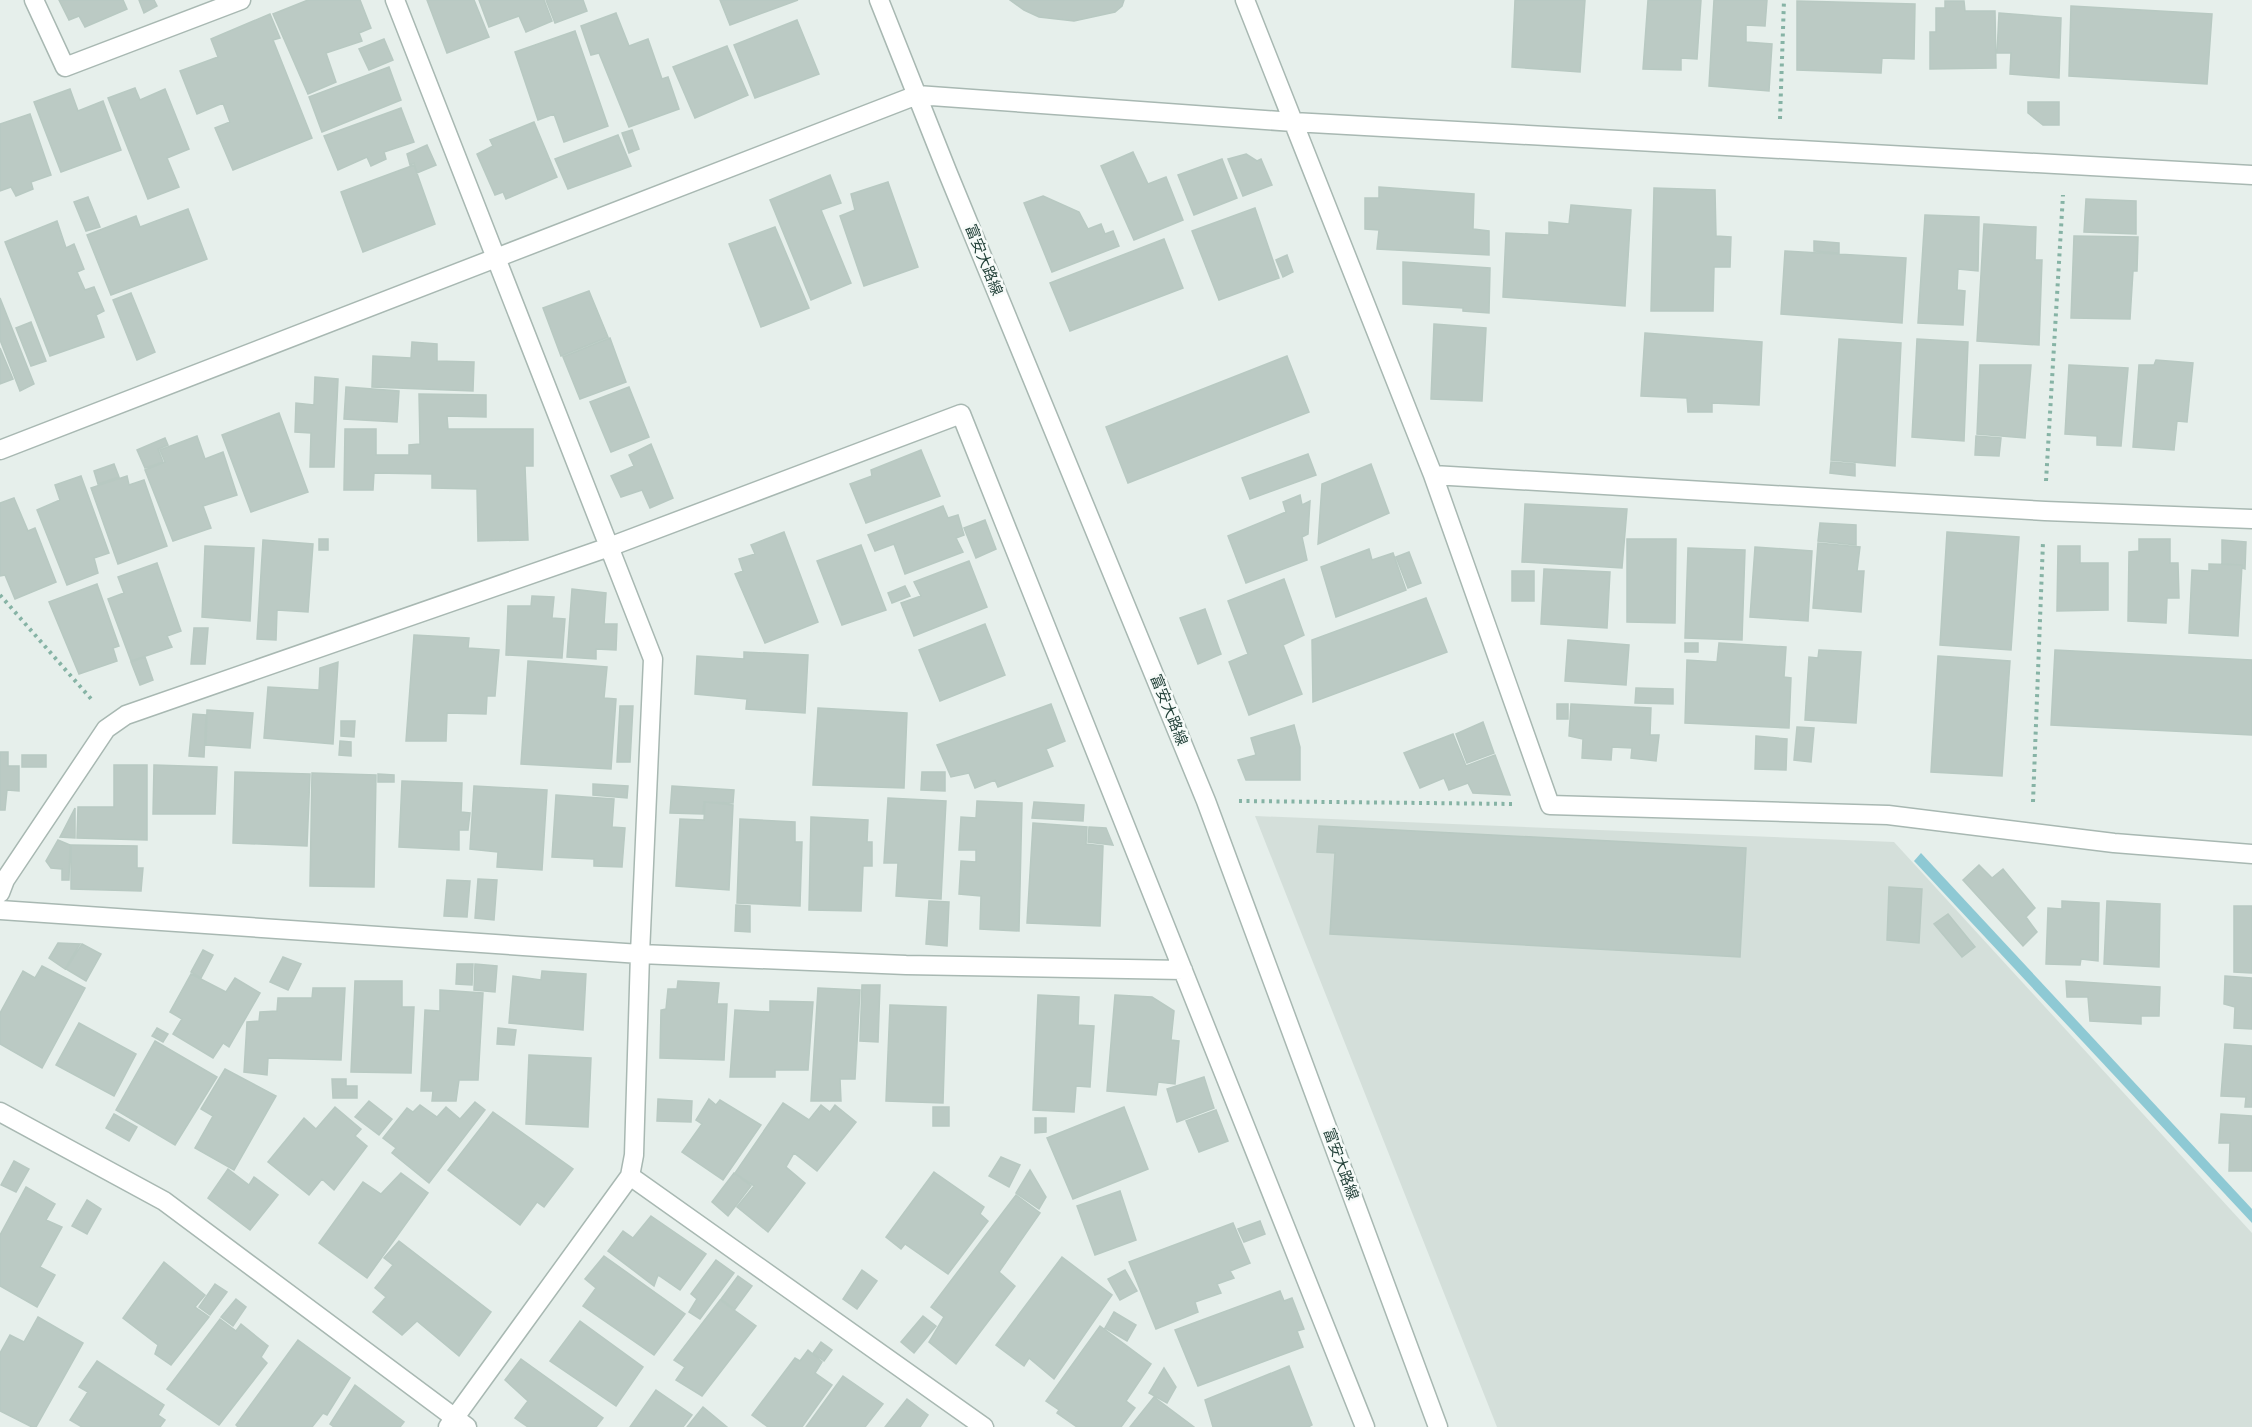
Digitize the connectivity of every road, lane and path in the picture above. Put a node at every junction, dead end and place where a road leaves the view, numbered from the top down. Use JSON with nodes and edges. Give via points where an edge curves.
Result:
{"nodes":[{"id":1,"x":34,"y":0,"type":"edge"},
{"id":2,"x":241,"y":0,"type":"edge"},
{"id":3,"x":395,"y":0,"type":"edge"},
{"id":4,"x":879,"y":0,"type":"edge"},
{"id":5,"x":1245,"y":0,"type":"edge"},
{"id":6,"x":1784,"y":0,"type":"edge"},
{"id":7,"x":917,"y":95,"type":"junction"},
{"id":8,"x":1293,"y":122,"type":"junction"},
{"id":9,"x":1779,"y":148,"type":"junction"},
{"id":10,"x":2252,"y":175,"type":"edge"},
{"id":11,"x":497,"y":257,"type":"junction"},
{"id":12,"x":0,"y":450,"type":"edge"},
{"id":13,"x":1434,"y":475,"type":"junction"},
{"id":14,"x":2252,"y":519,"type":"edge"},
{"id":15,"x":609,"y":547,"type":"junction"},
{"id":16,"x":0,"y":595,"type":"edge"},
{"id":17,"x":113,"y":724,"type":"junction"},
{"id":18,"x":1206,"y":801,"type":"junction"},
{"id":19,"x":1550,"y":805,"type":"junction"},
{"id":20,"x":2252,"y":854,"type":"edge"},
{"id":21,"x":0,"y":893,"type":"edge"},
{"id":22,"x":0,"y":910,"type":"edge"},
{"id":23,"x":640,"y":954,"type":"junction"},
{"id":24,"x":1183,"y":970,"type":"junction"},
{"id":25,"x":0,"y":1112,"type":"edge"},
{"id":26,"x":630,"y":1176,"type":"junction"},
{"id":27,"x":457,"y":1424,"type":"edge"},
{"id":28,"x":984,"y":1427,"type":"edge"},
{"id":29,"x":1365,"y":1427,"type":"edge"},
{"id":30,"x":1438,"y":1427,"type":"edge"}],
"edges":[{"from":1,"to":2,"type":"street","via":[[64,67]]},
{"from":3,"to":11,"type":"street"},
{"from":4,"to":7,"type":"street","name":"富安大路線"},
{"from":5,"to":8,"type":"street"},
{"from":6,"to":9,"type":"path"},
{"from":7,"to":8,"type":"street"},
{"from":7,"to":11,"type":"street"},
{"from":7,"to":18,"type":"street","name":"富安大路線"},
{"from":8,"to":9,"type":"street"},
{"from":8,"to":13,"type":"street"},
{"from":9,"to":10,"type":"street"},
{"from":11,"to":12,"type":"street"},
{"from":11,"to":15,"type":"street"},
{"from":13,"to":14,"type":"street","via":[[2044,511]]},
{"from":13,"to":19,"type":"street"},
{"from":15,"to":17,"type":"street","via":[[126,715]]},
{"from":15,"to":23,"type":"street","via":[[653,659]]},
{"from":15,"to":24,"type":"street","via":[[961,414]]},
{"from":16,"to":17,"type":"path"},
{"from":17,"to":21,"type":"street","via":[[87,757]]},
{"from":18,"to":19,"type":"path"},
{"from":18,"to":30,"type":"street","name":"富安大路線"},
{"from":19,"to":20,"type":"street","via":[[1888,815],[2114,843]]},
{"from":22,"to":23,"type":"street"},
{"from":23,"to":24,"type":"street","via":[[906,965]]},
{"from":23,"to":26,"type":"street","via":[[634,1155]]},
{"from":24,"to":29,"type":"street"},
{"from":25,"to":27,"type":"street","via":[[164,1201]]},
{"from":26,"to":27,"type":"street"},
{"from":26,"to":28,"type":"street"}]}
